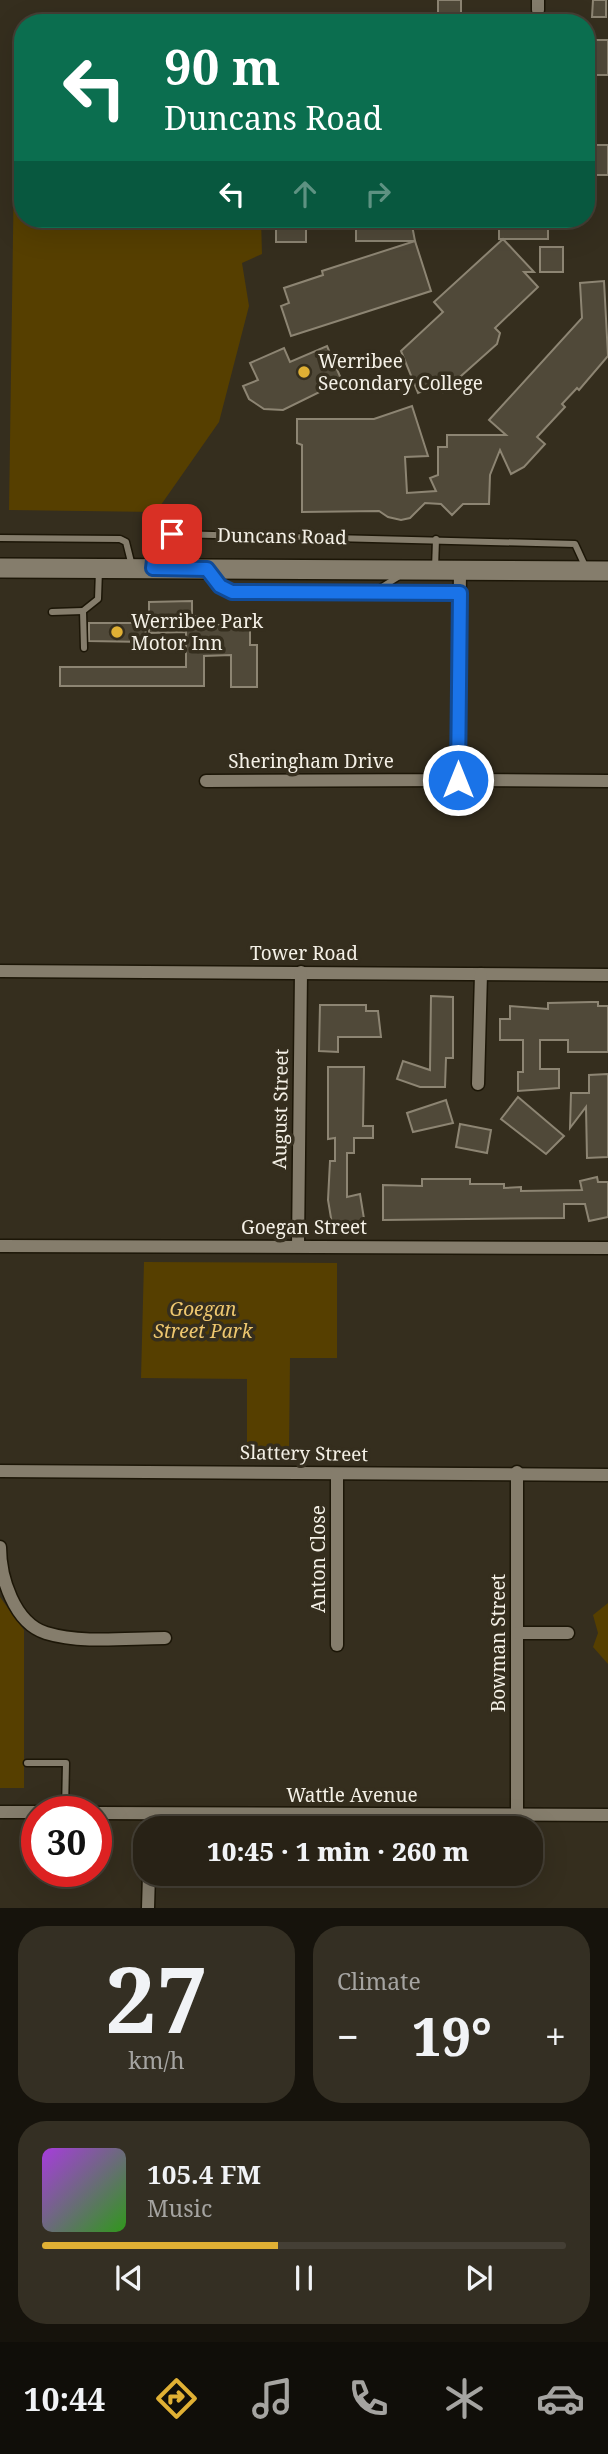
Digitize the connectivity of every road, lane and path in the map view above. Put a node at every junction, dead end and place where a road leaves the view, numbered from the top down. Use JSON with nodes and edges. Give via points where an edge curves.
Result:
{"nodes":[{"id":1,"x":0,"y":538,"type":"edge"},
{"id":2,"x":436,"y":539,"type":"junction"},
{"id":3,"x":0,"y":568,"type":"edge"},
{"id":4,"x":99,"y":569,"type":"junction"},
{"id":5,"x":143,"y":569,"type":"junction"},
{"id":6,"x":207,"y":569,"type":"junction"},
{"id":7,"x":407,"y":570,"type":"junction"},
{"id":8,"x":435,"y":570,"type":"junction"},
{"id":9,"x":460,"y":570,"type":"junction"},
{"id":10,"x":587,"y":570,"type":"junction"},
{"id":11,"x":608,"y":570,"type":"edge"},
{"id":12,"x":367,"y":593,"type":"junction"},
{"id":13,"x":460,"y":593,"type":"junction"},
{"id":14,"x":83,"y":611,"type":"junction"},
{"id":15,"x":52,"y":612,"type":"dead end"},
{"id":16,"x":83,"y":648,"type":"dead end"},
{"id":17,"x":458,"y":780,"type":"junction"},
{"id":18,"x":206,"y":781,"type":"dead end"},
{"id":19,"x":608,"y":782,"type":"edge"},
{"id":20,"x":0,"y":971,"type":"edge"},
{"id":21,"x":301,"y":972,"type":"junction"},
{"id":22,"x":481,"y":974,"type":"junction"},
{"id":23,"x":608,"y":975,"type":"edge"},
{"id":24,"x":478,"y":1084,"type":"dead end"},
{"id":25,"x":0,"y":1246,"type":"edge"},
{"id":26,"x":298,"y":1246,"type":"junction"},
{"id":27,"x":608,"y":1248,"type":"edge"},
{"id":28,"x":0,"y":1471,"type":"edge"},
{"id":29,"x":517,"y":1472,"type":"junction"},
{"id":30,"x":337,"y":1474,"type":"junction"},
{"id":31,"x":608,"y":1475,"type":"edge"},
{"id":32,"x":0,"y":1547,"type":"edge"},
{"id":33,"x":518,"y":1633,"type":"junction"},
{"id":34,"x":568,"y":1633,"type":"dead end"},
{"id":35,"x":165,"y":1638,"type":"dead end"},
{"id":36,"x":337,"y":1645,"type":"dead end"},
{"id":37,"x":27,"y":1763,"type":"dead end"},
{"id":38,"x":65,"y":1796,"type":"edge"},
{"id":39,"x":0,"y":1812,"type":"edge"},
{"id":40,"x":21,"y":1812,"type":"edge"},
{"id":41,"x":112,"y":1813,"type":"edge"},
{"id":42,"x":149,"y":1814,"type":"joint"},
{"id":43,"x":517,"y":1814,"type":"junction"},
{"id":44,"x":608,"y":1815,"type":"edge"},
{"id":45,"x":149,"y":1886,"type":"edge"},
{"id":46,"x":148,"y":1908,"type":"edge"}],
"edges":[{"from":1,"to":5,"type":"lane","via":[[120,539]]},
{"from":2,"to":5,"type":"lane","name":"Duncans Road","via":[[172,534],[161,537]]},
{"from":2,"to":8,"type":"lane"},
{"from":2,"to":10,"type":"lane","name":"Duncans Road","via":[[575,544]]},
{"from":3,"to":4,"type":"main road","name":"Duncans Road"},
{"from":4,"to":5,"type":"main road","name":"Duncans Road"},
{"from":4,"to":14,"type":"lane","via":[[98,599]]},
{"from":5,"to":6,"type":"main road","name":"Duncans Road"},
{"from":6,"to":7,"type":"main road","name":"Duncans Road"},
{"from":6,"to":12,"type":"lane","name":"Duncans Road","via":[[220,586],[232,592]]},
{"from":7,"to":8,"type":"main road","name":"Duncans Road"},
{"from":7,"to":12,"type":"lane","name":"Duncans Road","via":[[387,586]]},
{"from":8,"to":9,"type":"main road","name":"Duncans Road"},
{"from":9,"to":10,"type":"main road","name":"Duncans Road"},
{"from":9,"to":13,"type":"street"},
{"from":10,"to":11,"type":"main road","name":"Duncans Road"},
{"from":12,"to":13,"type":"lane","name":"Duncans Road"},
{"from":13,"to":17,"type":"street"},
{"from":14,"to":15,"type":"lane"},
{"from":14,"to":16,"type":"lane"},
{"from":17,"to":18,"type":"street","name":"Sheringham Drive"},
{"from":17,"to":19,"type":"street","name":"Sheringham Drive"},
{"from":20,"to":21,"type":"street","name":"Tower Road"},
{"from":21,"to":22,"type":"street","name":"Tower Road"},
{"from":21,"to":26,"type":"street","name":"August Street"},
{"from":22,"to":23,"type":"street","name":"Tower Road"},
{"from":22,"to":24,"type":"street"},
{"from":25,"to":26,"type":"street","name":"Goegan Street"},
{"from":26,"to":27,"type":"street","name":"Goegan Street"},
{"from":28,"to":30,"type":"street","name":"Slattery Street"},
{"from":29,"to":30,"type":"street","name":"Slattery Street"},
{"from":29,"to":31,"type":"street","name":"Slattery Street"},
{"from":29,"to":33,"type":"street","name":"Bowman Street"},
{"from":30,"to":36,"type":"street","name":"Anton Close"},
{"from":32,"to":35,"type":"street","via":[[5,1586],[21,1613],[44,1632],[72,1637]]},
{"from":33,"to":34,"type":"street"},
{"from":33,"to":43,"type":"street","name":"Bowman Street"},
{"from":37,"to":38,"type":"lane","via":[[66,1763]]},
{"from":39,"to":40,"type":"street"},
{"from":41,"to":42,"type":"street","name":"Wattle Avenue"},
{"from":42,"to":43,"type":"street","name":"Wattle Avenue"},
{"from":43,"to":44,"type":"street","name":"Wattle Avenue"},
{"from":45,"to":46,"type":"street"}]}
